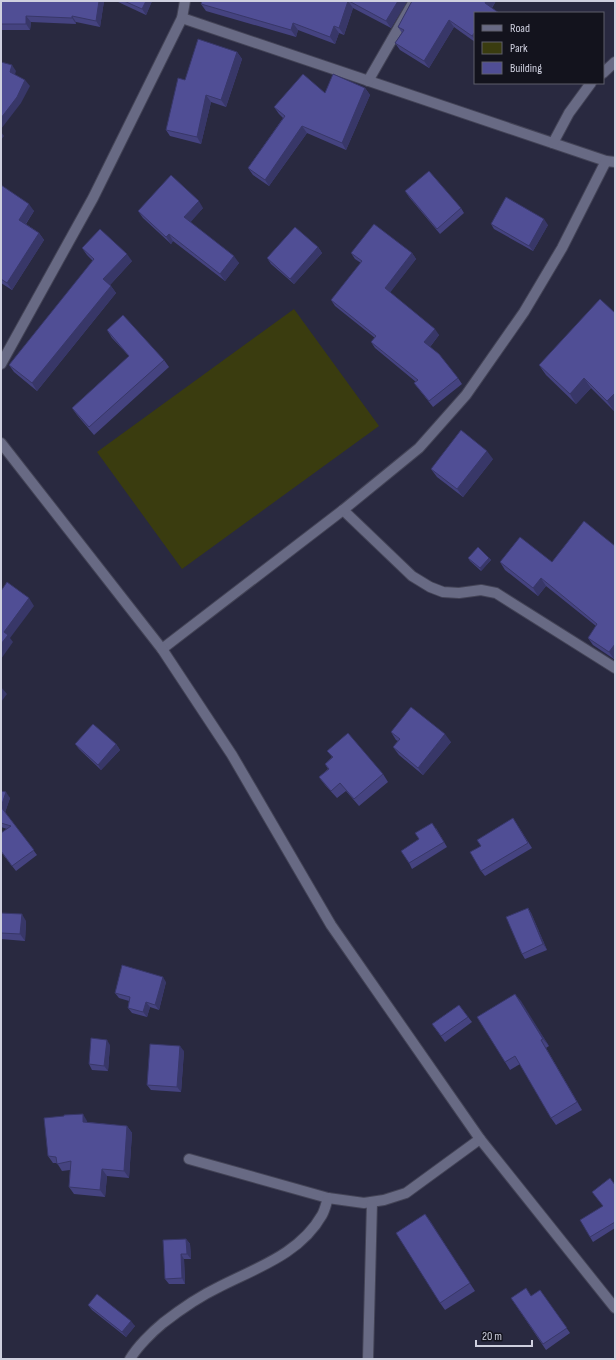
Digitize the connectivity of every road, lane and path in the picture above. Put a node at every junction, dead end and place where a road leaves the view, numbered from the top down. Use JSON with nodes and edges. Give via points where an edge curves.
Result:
{"nodes":[{"id":1,"x":185,"y":1,"type":"edge"},
{"id":2,"x":414,"y":1,"type":"edge"},
{"id":3,"x":182,"y":18,"type":"junction"},
{"id":4,"x":615,"y":62,"type":"edge"},
{"id":5,"x":604,"y":72,"type":"edge"},
{"id":6,"x":368,"y":81,"type":"junction"},
{"id":7,"x":590,"y":84,"type":"edge"},
{"id":8,"x":553,"y":143,"type":"junction"},
{"id":9,"x":610,"y":161,"type":"edge"},
{"id":10,"x":1,"y":364,"type":"edge"},
{"id":11,"x":1,"y":443,"type":"edge"},
{"id":12,"x":343,"y":510,"type":"junction"},
{"id":13,"x":162,"y":649,"type":"junction"},
{"id":14,"x":615,"y":668,"type":"edge"},
{"id":15,"x":480,"y":1139,"type":"junction"},
{"id":16,"x":189,"y":1159,"type":"dead end"},
{"id":17,"x":328,"y":1198,"type":"junction"},
{"id":18,"x":372,"y":1202,"type":"junction"},
{"id":19,"x":615,"y":1308,"type":"edge"},
{"id":20,"x":130,"y":1359,"type":"edge"},
{"id":21,"x":368,"y":1359,"type":"edge"}],
"edges":[{"from":1,"to":3,"type":"street"},
{"from":2,"to":6,"type":"street"},
{"from":3,"to":6,"type":"street"},
{"from":3,"to":10,"type":"street","via":[[93,198]]},
{"from":4,"to":5,"type":"street"},
{"from":6,"to":8,"type":"street"},
{"from":7,"to":8,"type":"street","via":[[569,113]]},
{"from":8,"to":9,"type":"street"},
{"from":9,"to":12,"type":"street","via":[[524,312],[466,395],[419,448]]},
{"from":11,"to":13,"type":"street"},
{"from":12,"to":13,"type":"street"},
{"from":12,"to":14,"type":"street","via":[[412,576],[430,587],[443,592],[481,590],[496,593]]},
{"from":13,"to":15,"type":"street","via":[[232,755],[331,925]]},
{"from":15,"to":18,"type":"street","via":[[406,1193]]},
{"from":15,"to":19,"type":"street"},
{"from":16,"to":17,"type":"street"},
{"from":17,"to":18,"type":"street"},
{"from":17,"to":20,"type":"street","via":[[322,1215],[297,1246],[270,1263],[186,1305],[153,1331]]},
{"from":18,"to":21,"type":"street"}]}
